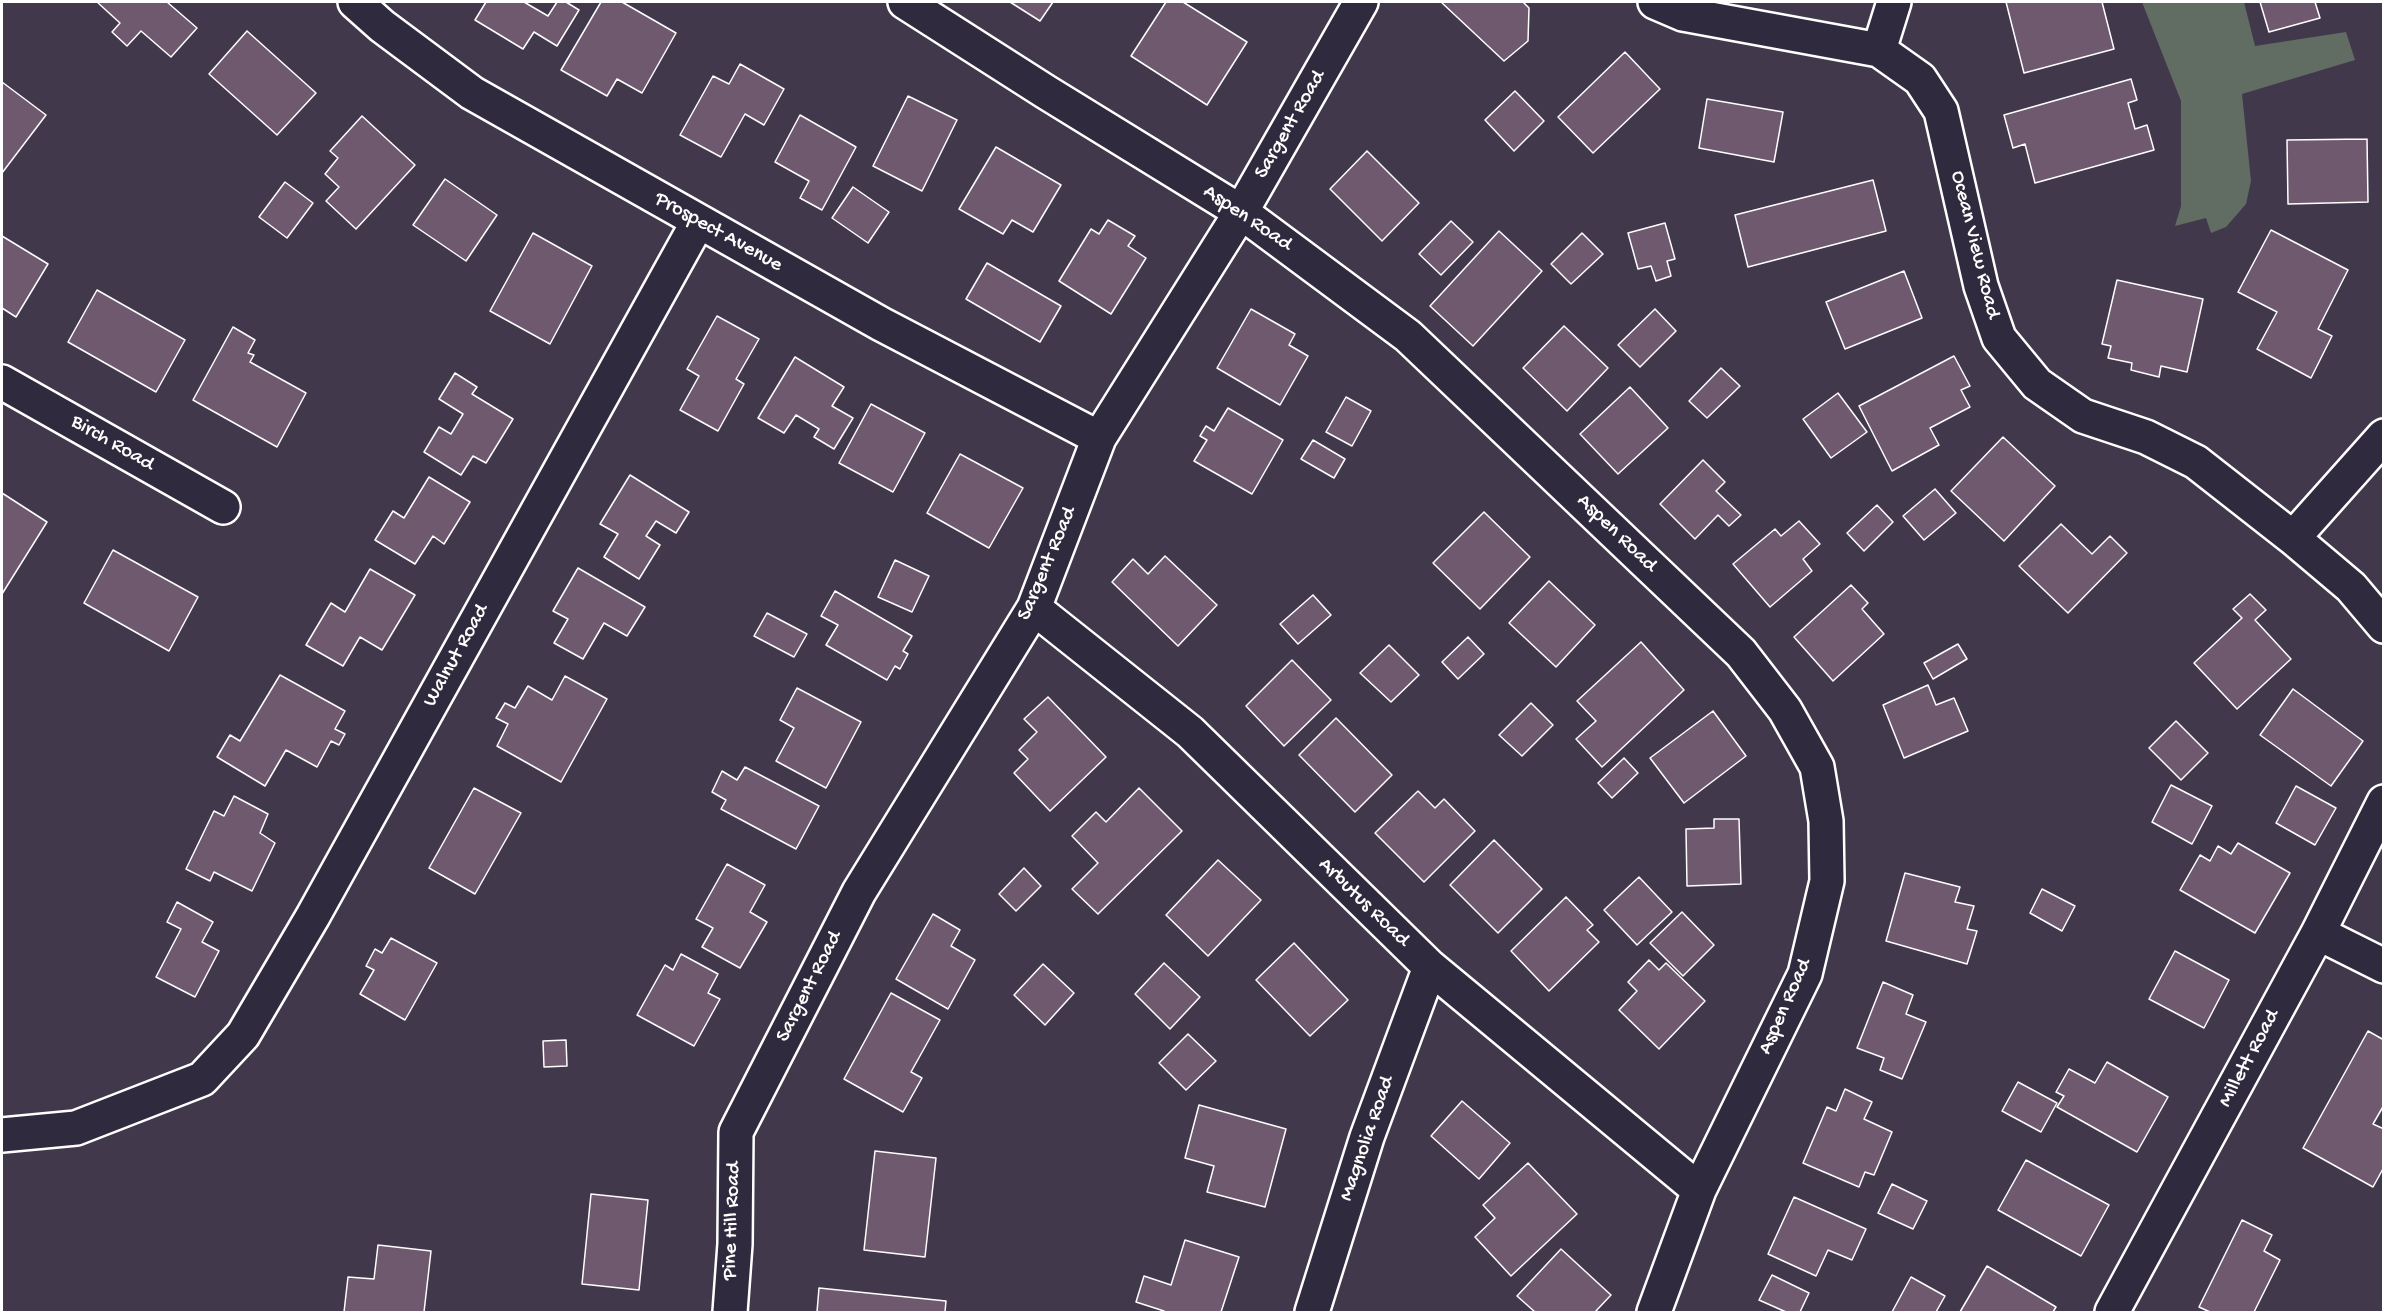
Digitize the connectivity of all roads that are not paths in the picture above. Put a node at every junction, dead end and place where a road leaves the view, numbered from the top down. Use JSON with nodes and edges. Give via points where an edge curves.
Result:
{"nodes":[{"id":1,"x":355,"y":2,"type":"edge"},
{"id":2,"x":905,"y":2,"type":"edge"},
{"id":3,"x":1361,"y":2,"type":"edge"},
{"id":4,"x":1654,"y":2,"type":"edge"},
{"id":5,"x":1894,"y":2,"type":"edge"},
{"id":6,"x":1879,"y":50,"type":"junction"},
{"id":7,"x":1241,"y":212,"type":"junction"},
{"id":8,"x":698,"y":222,"type":"junction"},
{"id":9,"x":2,"y":382,"type":"edge"},
{"id":10,"x":2384,"y":436,"type":"edge"},
{"id":11,"x":1099,"y":438,"type":"junction"},
{"id":12,"x":223,"y":507,"type":"dead end"},
{"id":13,"x":2293,"y":538,"type":"junction"},
{"id":14,"x":1034,"y":608,"type":"junction"},
{"id":15,"x":2384,"y":626,"type":"edge"},
{"id":16,"x":2384,"y":802,"type":"edge"},
{"id":17,"x":2318,"y":933,"type":"junction"},
{"id":18,"x":2384,"y":966,"type":"edge"},
{"id":19,"x":1430,"y":967,"type":"junction"},
{"id":20,"x":737,"y":1129,"type":"joint"},
{"id":21,"x":2,"y":1135,"type":"edge"},
{"id":22,"x":1699,"y":1190,"type":"junction"},
{"id":23,"x":730,"y":1312,"type":"edge"},
{"id":24,"x":1312,"y":1312,"type":"edge"},
{"id":25,"x":1654,"y":1312,"type":"edge"},
{"id":26,"x":2114,"y":1312,"type":"edge"}],
"edges":[{"from":1,"to":8,"type":"street","name":"Prospect Avenue","via":[[472,93]]},
{"from":2,"to":7,"type":"street","name":"Aspen Road"},
{"from":3,"to":7,"type":"street","name":"Sargent Road"},
{"from":4,"to":6,"type":"street","name":"Ocean View Road","via":[[1683,14]]},
{"from":5,"to":6,"type":"street"},
{"from":6,"to":13,"type":"street","name":"Ocean View Road","via":[[1920,79],[1941,111],[1981,286],[1999,338],[2037,384],[2083,416],[2146,438],[2196,462]]},
{"from":7,"to":11,"type":"street","name":"Sargent Road"},
{"from":7,"to":22,"type":"street","name":"Aspen Road","via":[[1408,336],[1741,653],[1785,710],[1817,767],[1826,821],[1827,881],[1805,974]]},
{"from":8,"to":11,"type":"street","name":"Prospect Avenue","via":[[892,330]]},
{"from":8,"to":21,"type":"street","name":"Walnut Road","via":[[243,1035],[202,1079],[76,1128]]},
{"from":9,"to":12,"type":"street","name":"Birch Road"},
{"from":10,"to":13,"type":"street"},
{"from":11,"to":14,"type":"street","name":"Sargent Road"},
{"from":13,"to":15,"type":"street","via":[[2351,588]]},
{"from":14,"to":19,"type":"street","name":"Arbutus Road","via":[[1190,732]]},
{"from":14,"to":20,"type":"street","name":"Sargent Road","via":[[859,892]]},
{"from":16,"to":17,"type":"street","name":"Millett Road"},
{"from":17,"to":18,"type":"street"},
{"from":17,"to":26,"type":"street","name":"Millett Road"},
{"from":19,"to":22,"type":"street","name":"Arbutus Road"},
{"from":19,"to":24,"type":"street","name":"Magnolia Road","via":[[1367,1137]]},
{"from":20,"to":23,"type":"street","name":"Pine Hill Road"},
{"from":22,"to":25,"type":"street","name":"Aspen Road"}]}
